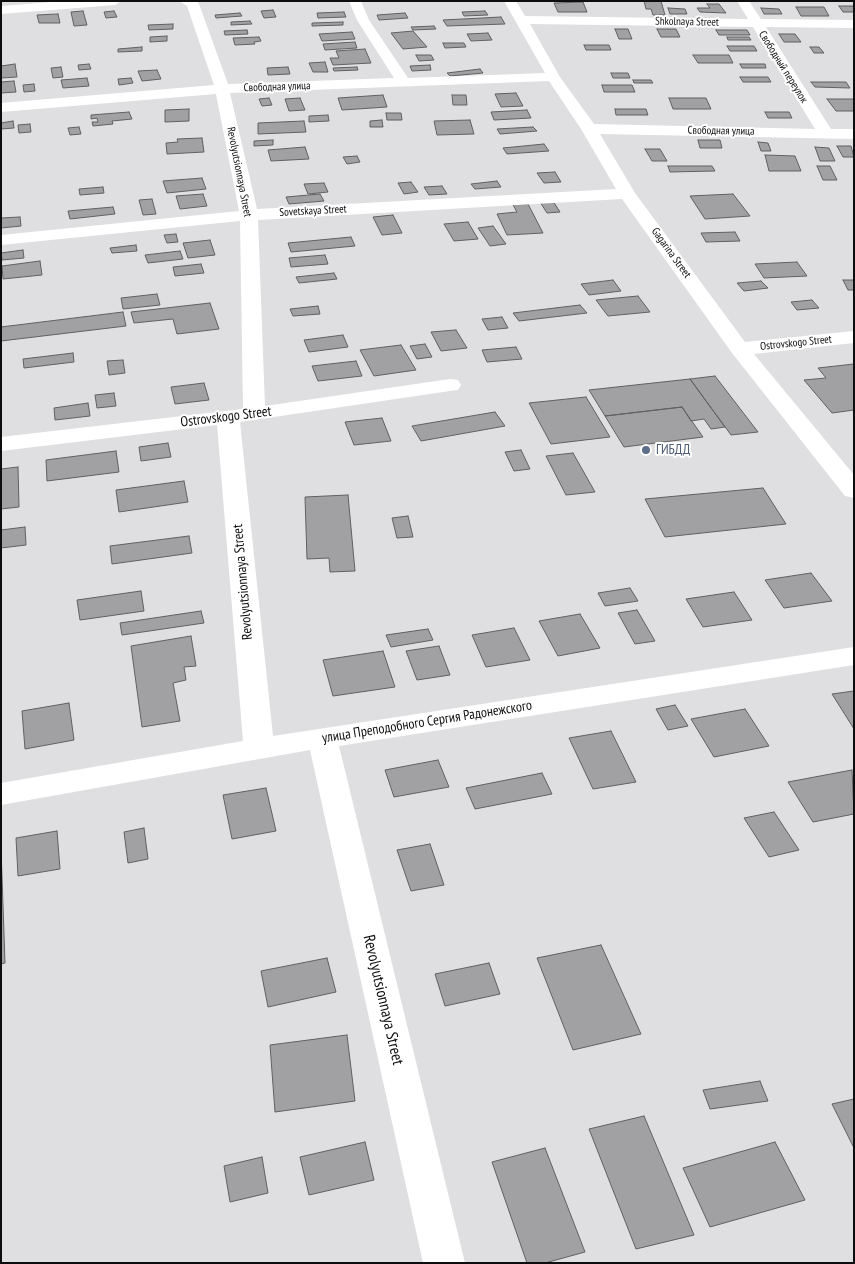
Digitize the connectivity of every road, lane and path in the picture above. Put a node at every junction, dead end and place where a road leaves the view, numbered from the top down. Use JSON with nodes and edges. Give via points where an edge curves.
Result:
{"nodes":[{"id":1,"x":115,"y":1,"type":"edge"},
{"id":2,"x":185,"y":1,"type":"edge"},
{"id":3,"x":355,"y":1,"type":"edge"},
{"id":4,"x":510,"y":1,"type":"edge"},
{"id":5,"x":743,"y":1,"type":"edge"},
{"id":6,"x":1,"y":10,"type":"edge"},
{"id":7,"x":520,"y":20,"type":"junction"},
{"id":8,"x":755,"y":23,"type":"junction"},
{"id":9,"x":854,"y":24,"type":"edge"},
{"id":10,"x":553,"y":77,"type":"junction"},
{"id":11,"x":402,"y":82,"type":"junction"},
{"id":12,"x":222,"y":89,"type":"junction"},
{"id":13,"x":1,"y":108,"type":"edge"},
{"id":14,"x":589,"y":129,"type":"junction"},
{"id":15,"x":825,"y":132,"type":"junction"},
{"id":16,"x":854,"y":134,"type":"edge"},
{"id":17,"x":627,"y":194,"type":"junction"},
{"id":18,"x":249,"y":215,"type":"junction"},
{"id":19,"x":1,"y":240,"type":"edge"},
{"id":20,"x":854,"y":337,"type":"edge"},
{"id":21,"x":739,"y":348,"type":"junction"},
{"id":22,"x":450,"y":385,"type":"dead end"},
{"id":23,"x":254,"y":414,"type":"junction"},
{"id":24,"x":228,"y":417,"type":"junction"},
{"id":25,"x":1,"y":444,"type":"edge"},
{"id":26,"x":854,"y":491,"type":"edge"},
{"id":27,"x":854,"y":656,"type":"edge"},
{"id":28,"x":322,"y":738,"type":"junction"},
{"id":29,"x":259,"y":748,"type":"junction"},
{"id":30,"x":1,"y":794,"type":"edge"},
{"id":31,"x":444,"y":1263,"type":"edge"}],
"edges":[{"from":1,"to":6,"type":"street"},
{"from":2,"to":12,"type":"street","name":"Revolyutsionnaya Street","via":[[193,4]]},
{"from":3,"to":11,"type":"street","via":[[363,20]]},
{"from":4,"to":7,"type":"street","name":"Gagarina Street"},
{"from":5,"to":8,"type":"street","name":"Свободный переулок"},
{"from":7,"to":8,"type":"street","name":"Shkolnaya Street"},
{"from":7,"to":10,"type":"street","name":"Gagarina Street"},
{"from":8,"to":9,"type":"street","name":"Shkolnaya Street"},
{"from":8,"to":15,"type":"street","name":"Свободный переулок"},
{"from":10,"to":11,"type":"street","name":"Свободная улица"},
{"from":10,"to":14,"type":"street","name":"Gagarina Street"},
{"from":11,"to":12,"type":"street","name":"Свободная улица"},
{"from":12,"to":13,"type":"street","name":"Свободная улица"},
{"from":12,"to":18,"type":"street","name":"Revolyutsionnaya Street"},
{"from":14,"to":15,"type":"street","name":"Свободная улица"},
{"from":14,"to":17,"type":"street","name":"Gagarina Street"},
{"from":15,"to":16,"type":"street","name":"Свободная улица"},
{"from":17,"to":18,"type":"street","name":"Sovetskaya Street"},
{"from":17,"to":21,"type":"street","name":"Gagarina Street"},
{"from":18,"to":19,"type":"street","name":"Sovetskaya Street"},
{"from":18,"to":23,"type":"street","name":"Revolyutsionnaya Street"},
{"from":20,"to":21,"type":"street","name":"Ostrovskogo Street"},
{"from":21,"to":26,"type":"street","name":"Gagarina Street"},
{"from":22,"to":23,"type":"street","name":"Ostrovskogo Street"},
{"from":23,"to":24,"type":"street","name":"Ostrovskogo Street"},
{"from":24,"to":25,"type":"street","name":"Ostrovskogo Street"},
{"from":24,"to":29,"type":"street","name":"Revolyutsionnaya Street"},
{"from":27,"to":28,"type":"street","name":"улица Преподобного Сергия Радонежского"},
{"from":28,"to":29,"type":"street","name":"улица Преподобного Сергия Радонежского"},
{"from":28,"to":31,"type":"street","name":"Revolyutsionnaya Street"},
{"from":29,"to":30,"type":"street","name":"улица Преподобного Сергия Радонежского"}]}
